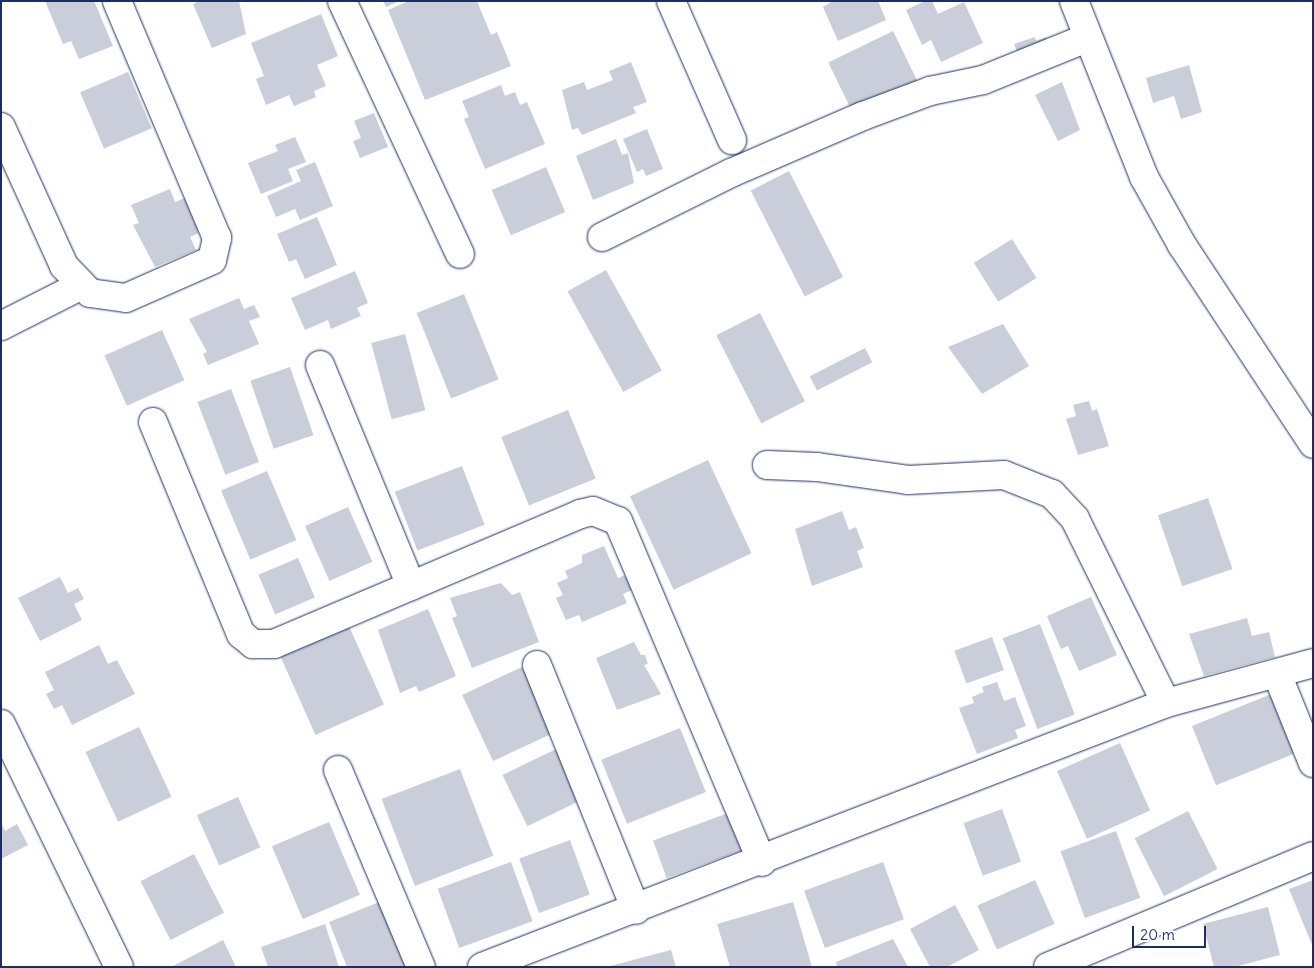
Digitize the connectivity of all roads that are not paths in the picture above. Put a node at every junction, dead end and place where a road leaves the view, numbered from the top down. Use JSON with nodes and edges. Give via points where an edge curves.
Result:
{"nodes":[{"id":1,"x":117,"y":1,"type":"edge"},
{"id":2,"x":342,"y":1,"type":"edge"},
{"id":3,"x":671,"y":1,"type":"edge"},
{"id":4,"x":1074,"y":1,"type":"edge"},
{"id":5,"x":1087,"y":38,"type":"junction"},
{"id":6,"x":1,"y":127,"type":"edge"},
{"id":7,"x":732,"y":140,"type":"dead end"},
{"id":8,"x":602,"y":237,"type":"dead end"},
{"id":9,"x":460,"y":254,"type":"dead end"},
{"id":10,"x":80,"y":286,"type":"junction"},
{"id":11,"x":1,"y":326,"type":"edge"},
{"id":12,"x":320,"y":365,"type":"dead end"},
{"id":13,"x":153,"y":422,"type":"dead end"},
{"id":14,"x":1313,"y":444,"type":"edge"},
{"id":15,"x":767,"y":465,"type":"dead end"},
{"id":16,"x":411,"y":586,"type":"junction"},
{"id":17,"x":1313,"y":663,"type":"edge"},
{"id":18,"x":536,"y":665,"type":"dead end"},
{"id":19,"x":1277,"y":674,"type":"junction"},
{"id":20,"x":1166,"y":703,"type":"junction"},
{"id":21,"x":1,"y":724,"type":"edge"},
{"id":22,"x":1313,"y":763,"type":"edge"},
{"id":23,"x":338,"y":770,"type":"dead end"},
{"id":24,"x":1313,"y":856,"type":"edge"},
{"id":25,"x":762,"y":862,"type":"junction"},
{"id":26,"x":636,"y":910,"type":"junction"},
{"id":27,"x":119,"y":967,"type":"edge"},
{"id":28,"x":421,"y":967,"type":"edge"},
{"id":29,"x":482,"y":967,"type":"edge"},
{"id":30,"x":1048,"y":967,"type":"edge"}],
"edges":[{"from":1,"to":10,"type":"street","via":[[218,246],[206,266],[138,295],[102,298]]},
{"from":2,"to":9,"type":"street"},
{"from":3,"to":7,"type":"street"},
{"from":4,"to":5,"type":"street"},
{"from":5,"to":8,"type":"street","via":[[983,80],[930,91],[846,123],[731,173]]},
{"from":5,"to":14,"type":"street","via":[[1144,177],[1182,245]]},
{"from":6,"to":10,"type":"street","via":[[64,266]]},
{"from":10,"to":11,"type":"street"},
{"from":12,"to":16,"type":"street"},
{"from":13,"to":16,"type":"street","via":[[246,640],[274,644]]},
{"from":15,"to":20,"type":"street","via":[[817,466],[908,480],[1004,475],[1044,490],[1075,519]]},
{"from":16,"to":25,"type":"street","via":[[580,514],[600,513],[618,522]]},
{"from":17,"to":19,"type":"street"},
{"from":18,"to":26,"type":"street"},
{"from":19,"to":20,"type":"street"},
{"from":19,"to":22,"type":"street"},
{"from":20,"to":25,"type":"street"},
{"from":21,"to":27,"type":"street"},
{"from":23,"to":28,"type":"street"},
{"from":24,"to":30,"type":"street"},
{"from":25,"to":26,"type":"street"},
{"from":26,"to":29,"type":"street"}]}
